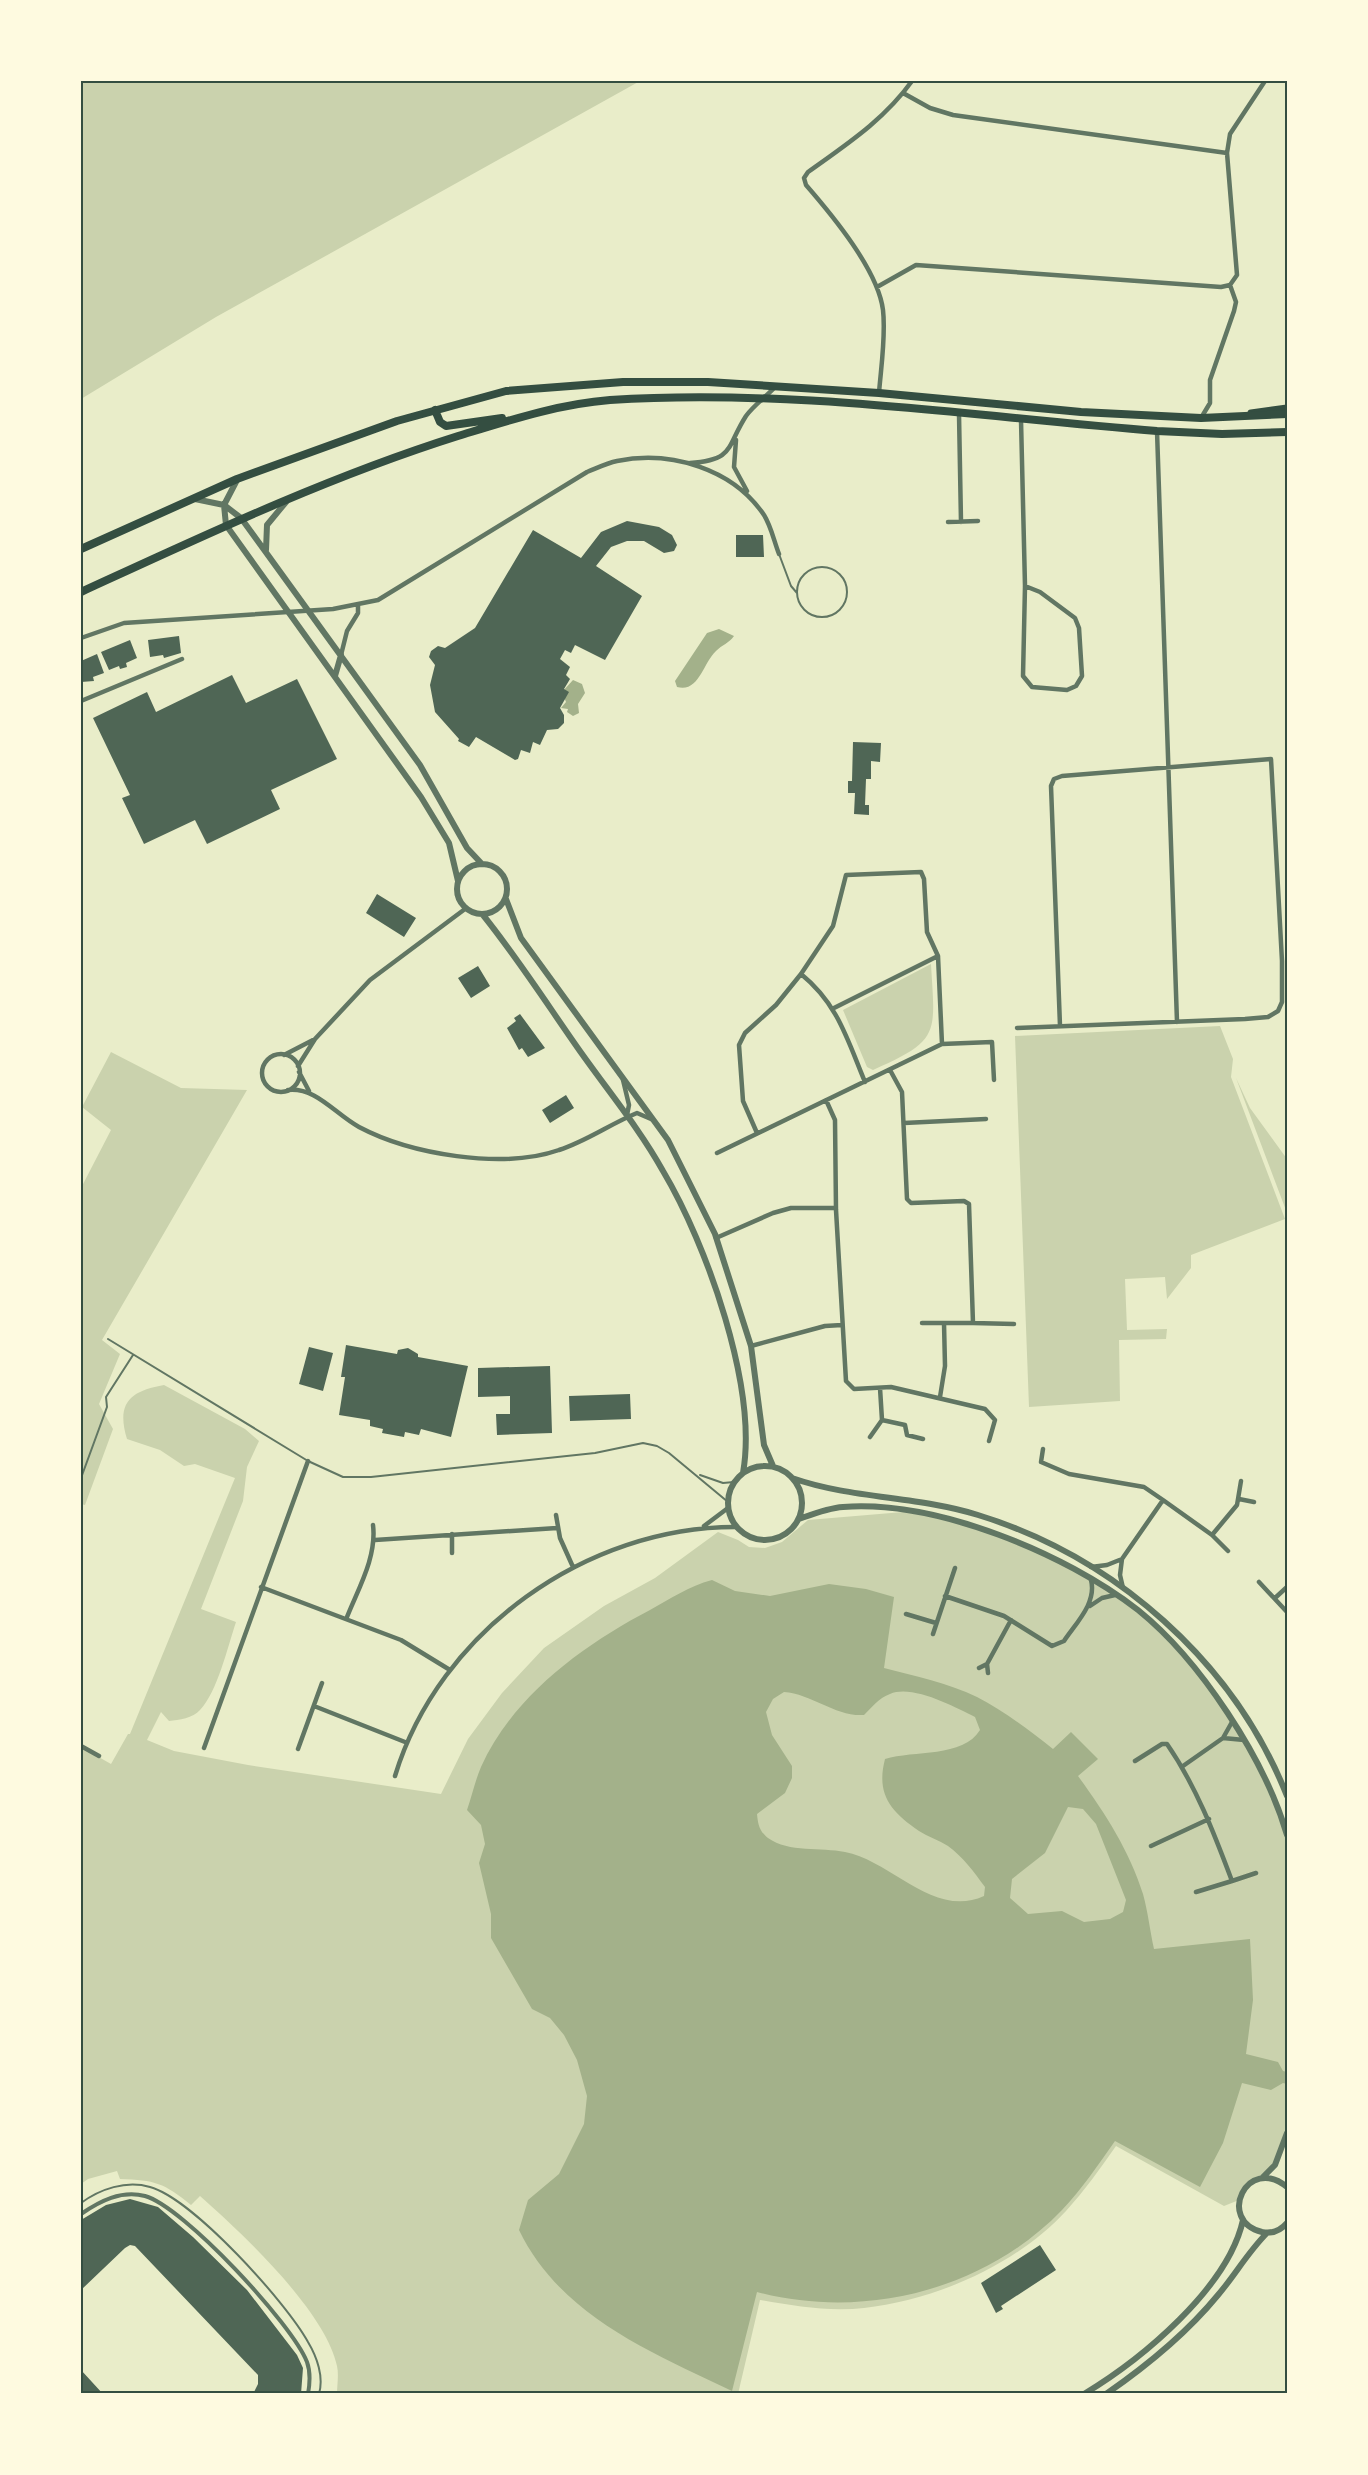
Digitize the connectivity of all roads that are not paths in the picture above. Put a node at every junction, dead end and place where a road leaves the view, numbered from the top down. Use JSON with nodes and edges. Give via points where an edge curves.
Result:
{"nodes":[{"id":1,"x":912,"y":81,"type":"edge"},
{"id":2,"x":1265,"y":81,"type":"edge"},
{"id":3,"x":903,"y":93,"type":"junction"},
{"id":4,"x":1227,"y":153,"type":"junction"},
{"id":5,"x":1230,"y":285,"type":"junction"},
{"id":6,"x":877,"y":286,"type":"junction"},
{"id":7,"x":777,"y":386,"type":"junction"},
{"id":8,"x":879,"y":393,"type":"junction"},
{"id":9,"x":764,"y":399,"type":"junction"},
{"id":10,"x":435,"y":410,"type":"junction"},
{"id":11,"x":1286,"y":411,"type":"edge"},
{"id":12,"x":959,"y":414,"type":"junction"},
{"id":13,"x":524,"y":415,"type":"junction"},
{"id":14,"x":1201,"y":418,"type":"junction"},
{"id":15,"x":1021,"y":420,"type":"junction"},
{"id":16,"x":1157,"y":431,"type":"junction"},
{"id":17,"x":1287,"y":432,"type":"edge"},
{"id":18,"x":736,"y":440,"type":"junction"},
{"id":19,"x":687,"y":463,"type":"junction"},
{"id":20,"x":237,"y":479,"type":"junction"},
{"id":21,"x":752,"y":498,"type":"junction"},
{"id":22,"x":191,"y":499,"type":"junction"},
{"id":23,"x":288,"y":499,"type":"junction"},
{"id":24,"x":224,"y":505,"type":"junction"},
{"id":25,"x":241,"y":518,"type":"junction"},
{"id":26,"x":978,"y":521,"type":"dead end"},
{"id":27,"x":948,"y":522,"type":"dead end"},
{"id":28,"x":961,"y":522,"type":"junction"},
{"id":29,"x":226,"y":525,"type":"junction"},
{"id":30,"x":81,"y":549,"type":"edge"},
{"id":31,"x":266,"y":553,"type":"junction"},
{"id":32,"x":778,"y":554,"type":"joint"},
{"id":33,"x":1025,"y":586,"type":"junction"},
{"id":34,"x":81,"y":591,"type":"edge"},
{"id":35,"x":797,"y":593,"type":"junction"},
{"id":36,"x":358,"y":605,"type":"junction"},
{"id":37,"x":286,"y":611,"type":"junction"},
{"id":38,"x":308,"y":611,"type":"junction"},
{"id":39,"x":81,"y":638,"type":"edge"},
{"id":40,"x":341,"y":655,"type":"junction"},
{"id":41,"x":182,"y":659,"type":"dead end"},
{"id":42,"x":335,"y":676,"type":"junction"},
{"id":43,"x":81,"y":701,"type":"edge"},
{"id":44,"x":1168,"y":766,"type":"junction"},
{"id":45,"x":482,"y":864,"type":"junction"},
{"id":46,"x":458,"y":881,"type":"junction"},
{"id":47,"x":506,"y":899,"type":"junction"},
{"id":48,"x":465,"y":909,"type":"junction"},
{"id":49,"x":483,"y":915,"type":"junction"},
{"id":50,"x":938,"y":956,"type":"junction"},
{"id":51,"x":801,"y":974,"type":"junction"},
{"id":52,"x":834,"y":1008,"type":"junction"},
{"id":53,"x":1177,"y":1022,"type":"junction"},
{"id":54,"x":1060,"y":1026,"type":"junction"},
{"id":55,"x":1017,"y":1028,"type":"dead end"},
{"id":56,"x":315,"y":1039,"type":"junction"},
{"id":57,"x":942,"y":1044,"type":"junction"},
{"id":58,"x":284,"y":1055,"type":"junction"},
{"id":59,"x":298,"y":1066,"type":"junction"},
{"id":60,"x":890,"y":1070,"type":"junction"},
{"id":61,"x":299,"y":1072,"type":"junction"},
{"id":62,"x":622,"y":1074,"type":"junction"},
{"id":63,"x":994,"y":1080,"type":"dead end"},
{"id":64,"x":866,"y":1082,"type":"junction"},
{"id":65,"x":288,"y":1090,"type":"junction"},
{"id":66,"x":309,"y":1091,"type":"junction"},
{"id":67,"x":826,"y":1100,"type":"junction"},
{"id":68,"x":627,"y":1118,"type":"junction"},
{"id":69,"x":986,"y":1119,"type":"dead end"},
{"id":70,"x":656,"y":1122,"type":"junction"},
{"id":71,"x":904,"y":1124,"type":"junction"},
{"id":72,"x":757,"y":1133,"type":"junction"},
{"id":73,"x":717,"y":1154,"type":"dead end"},
{"id":74,"x":836,"y":1208,"type":"junction"},
{"id":75,"x":716,"y":1238,"type":"junction"},
{"id":76,"x":922,"y":1323,"type":"dead end"},
{"id":77,"x":944,"y":1323,"type":"junction"},
{"id":78,"x":973,"y":1323,"type":"junction"},
{"id":79,"x":1014,"y":1324,"type":"dead end"},
{"id":80,"x":842,"y":1325,"type":"junction"},
{"id":81,"x":108,"y":1339,"type":"dead end"},
{"id":82,"x":750,"y":1346,"type":"junction"},
{"id":83,"x":133,"y":1355,"type":"junction"},
{"id":84,"x":880,"y":1388,"type":"junction"},
{"id":85,"x":940,"y":1397,"type":"junction"},
{"id":86,"x":882,"y":1420,"type":"junction"},
{"id":87,"x":870,"y":1437,"type":"dead end"},
{"id":88,"x":923,"y":1439,"type":"dead end"},
{"id":89,"x":989,"y":1441,"type":"dead end"},
{"id":90,"x":1043,"y":1449,"type":"dead end"},
{"id":91,"x":308,"y":1461,"type":"junction"},
{"id":92,"x":773,"y":1466,"type":"junction"},
{"id":93,"x":743,"y":1473,"type":"junction"},
{"id":94,"x":697,"y":1474,"type":"junction"},
{"id":95,"x":81,"y":1478,"type":"edge"},
{"id":96,"x":792,"y":1478,"type":"junction"},
{"id":97,"x":1241,"y":1481,"type":"dead end"},
{"id":98,"x":734,"y":1482,"type":"junction"},
{"id":99,"x":1239,"y":1499,"type":"junction"},
{"id":100,"x":1163,"y":1500,"type":"junction"},
{"id":101,"x":1254,"y":1502,"type":"dead end"},
{"id":102,"x":728,"y":1505,"type":"junction"},
{"id":103,"x":556,"y":1515,"type":"dead end"},
{"id":104,"x":799,"y":1519,"type":"junction"},
{"id":105,"x":373,"y":1526,"type":"dead end"},
{"id":106,"x":704,"y":1526,"type":"junction"},
{"id":107,"x":737,"y":1527,"type":"junction"},
{"id":108,"x":557,"y":1528,"type":"junction"},
{"id":109,"x":452,"y":1534,"type":"junction"},
{"id":110,"x":1212,"y":1535,"type":"junction"},
{"id":111,"x":375,"y":1540,"type":"junction"},
{"id":112,"x":1228,"y":1551,"type":"dead end"},
{"id":113,"x":452,"y":1553,"type":"dead end"},
{"id":114,"x":1122,"y":1558,"type":"junction"},
{"id":115,"x":573,"y":1567,"type":"junction"},
{"id":116,"x":1091,"y":1567,"type":"junction"},
{"id":117,"x":955,"y":1568,"type":"dead end"},
{"id":118,"x":1091,"y":1580,"type":"junction"},
{"id":119,"x":1259,"y":1582,"type":"dead end"},
{"id":120,"x":261,"y":1587,"type":"junction"},
{"id":121,"x":1287,"y":1587,"type":"edge"},
{"id":122,"x":1123,"y":1588,"type":"junction"},
{"id":123,"x":945,"y":1596,"type":"junction"},
{"id":124,"x":1115,"y":1596,"type":"junction"},
{"id":125,"x":1275,"y":1598,"type":"junction"},
{"id":126,"x":1086,"y":1610,"type":"junction"},
{"id":127,"x":1287,"y":1612,"type":"edge"},
{"id":128,"x":906,"y":1614,"type":"dead end"},
{"id":129,"x":347,"y":1617,"type":"junction"},
{"id":130,"x":1011,"y":1620,"type":"junction"},
{"id":131,"x":936,"y":1623,"type":"junction"},
{"id":132,"x":933,"y":1634,"type":"dead end"},
{"id":133,"x":987,"y":1664,"type":"junction"},
{"id":134,"x":979,"y":1668,"type":"dead end"},
{"id":135,"x":450,"y":1670,"type":"junction"},
{"id":136,"x":988,"y":1672,"type":"dead end"},
{"id":137,"x":322,"y":1683,"type":"dead end"},
{"id":138,"x":314,"y":1706,"type":"junction"},
{"id":139,"x":1232,"y":1722,"type":"junction"},
{"id":140,"x":1223,"y":1738,"type":"junction"},
{"id":141,"x":1244,"y":1740,"type":"junction"},
{"id":142,"x":405,"y":1742,"type":"junction"},
{"id":143,"x":81,"y":1746,"type":"edge"},
{"id":144,"x":204,"y":1748,"type":"dead end"},
{"id":145,"x":298,"y":1749,"type":"dead end"},
{"id":146,"x":99,"y":1756,"type":"dead end"},
{"id":147,"x":1135,"y":1761,"type":"dead end"},
{"id":148,"x":1182,"y":1766,"type":"junction"},
{"id":149,"x":395,"y":1776,"type":"dead end"},
{"id":150,"x":1280,"y":1780,"type":"junction"},
{"id":151,"x":1287,"y":1782,"type":"edge"},
{"id":152,"x":1287,"y":1796,"type":"edge"},
{"id":153,"x":1209,"y":1819,"type":"junction"},
{"id":154,"x":1287,"y":1835,"type":"edge"},
{"id":155,"x":1151,"y":1846,"type":"dead end"},
{"id":156,"x":1256,"y":1873,"type":"dead end"},
{"id":157,"x":1232,"y":1881,"type":"junction"},
{"id":158,"x":1196,"y":1892,"type":"dead end"},
{"id":159,"x":1287,"y":2133,"type":"edge"},
{"id":160,"x":1262,"y":2178,"type":"junction"},
{"id":161,"x":1287,"y":2187,"type":"edge"},
{"id":162,"x":81,"y":2203,"type":"edge"},
{"id":163,"x":81,"y":2214,"type":"edge"},
{"id":164,"x":1243,"y":2220,"type":"junction"},
{"id":165,"x":1286,"y":2225,"type":"edge"},
{"id":166,"x":1267,"y":2233,"type":"junction"},
{"id":167,"x":308,"y":2394,"type":"edge"},
{"id":168,"x":319,"y":2394,"type":"edge"},
{"id":169,"x":1084,"y":2394,"type":"edge"},
{"id":170,"x":1106,"y":2394,"type":"edge"}],
"edges":[{"from":1,"to":3,"type":"street"},
{"from":2,"to":4,"type":"street","via":[[1230,134]]},
{"from":3,"to":4,"type":"street","via":[[953,115]]},
{"from":3,"to":6,"type":"street","via":[[870,128],[804,178],[842,228]]},
{"from":4,"to":5,"type":"street","via":[[1237,275]]},
{"from":5,"to":6,"type":"street","via":[[916,265]]},
{"from":5,"to":14,"type":"street","via":[[1236,302],[1210,380],[1209,403]]},
{"from":6,"to":8,"type":"street","via":[[883,310]]},
{"from":7,"to":8,"type":"highway"},
{"from":7,"to":9,"type":"street"},
{"from":7,"to":10,"type":"highway","via":[[623,382],[506,391]]},
{"from":8,"to":14,"type":"highway","via":[[1081,412]]},
{"from":9,"to":12,"type":"highway"},
{"from":9,"to":13,"type":"highway","via":[[609,400]]},
{"from":9,"to":18,"type":"street","via":[[744,419]]},
{"from":10,"to":13,"type":"highway","via":[[446,426]]},
{"from":10,"to":20,"type":"highway"},
{"from":11,"to":14,"type":"highway"},
{"from":12,"to":15,"type":"highway"},
{"from":12,"to":28,"type":"street"},
{"from":13,"to":23,"type":"highway","via":[[399,455]]},
{"from":15,"to":16,"type":"highway"},
{"from":15,"to":33,"type":"street"},
{"from":16,"to":17,"type":"highway"},
{"from":16,"to":44,"type":"street"},
{"from":18,"to":19,"type":"street","via":[[726,453],[711,461]]},
{"from":18,"to":21,"type":"street","via":[[734,466]]},
{"from":19,"to":21,"type":"street","via":[[733,482]]},
{"from":19,"to":36,"type":"street","via":[[665,458],[634,459],[587,472],[396,591]]},
{"from":20,"to":22,"type":"highway"},
{"from":20,"to":24,"type":"street"},
{"from":21,"to":32,"type":"street","via":[[766,518]]},
{"from":22,"to":24,"type":"street"},
{"from":22,"to":30,"type":"highway"},
{"from":23,"to":25,"type":"highway"},
{"from":23,"to":31,"type":"street","via":[[267,525]]},
{"from":24,"to":25,"type":"street"},
{"from":24,"to":29,"type":"street"},
{"from":25,"to":29,"type":"highway"},
{"from":25,"to":31,"type":"street"},
{"from":26,"to":28,"type":"street"},
{"from":27,"to":28,"type":"street"},
{"from":29,"to":34,"type":"highway"},
{"from":29,"to":37,"type":"street"},
{"from":31,"to":38,"type":"street"},
{"from":32,"to":35,"type":"lane"},
{"from":33,"to":33,"type":"street","via":[[1023,676],[1032,687],[1067,690],[1076,686],[1082,676],[1075,618],[1040,592]]},
{"from":35,"to":35,"type":"lane","via":[[809,614],[825,618],[840,611],[848,588],[840,574],[824,567],[808,571]]},
{"from":36,"to":38,"type":"street"},
{"from":36,"to":40,"type":"street"},
{"from":37,"to":38,"type":"street"},
{"from":37,"to":39,"type":"street","via":[[124,623]]},
{"from":37,"to":42,"type":"street"},
{"from":38,"to":40,"type":"street"},
{"from":40,"to":42,"type":"street"},
{"from":40,"to":45,"type":"street","via":[[420,765],[467,848]]},
{"from":41,"to":43,"type":"street"},
{"from":42,"to":46,"type":"street","via":[[444,834],[455,860]]},
{"from":44,"to":53,"type":"street"},
{"from":44,"to":53,"type":"street","via":[[1272,759],[1282,1002],[1278,1011],[1268,1017]]},
{"from":44,"to":54,"type":"street","via":[[1062,776],[1054,779],[1051,786]]},
{"from":45,"to":46,"type":"street","via":[[466,870]]},
{"from":45,"to":47,"type":"street","via":[[504,876],[508,884]]},
{"from":46,"to":48,"type":"street","via":[[459,899]]},
{"from":47,"to":49,"type":"street","via":[[492,913]]},
{"from":47,"to":62,"type":"street","via":[[521,938]]},
{"from":48,"to":49,"type":"street"},
{"from":48,"to":56,"type":"street","via":[[370,980]]},
{"from":49,"to":68,"type":"street"},
{"from":50,"to":51,"type":"street","via":[[927,932],[921,872],[846,875],[833,926]]},
{"from":50,"to":52,"type":"street"},
{"from":50,"to":57,"type":"street"},
{"from":51,"to":52,"type":"street","via":[[820,989]]},
{"from":51,"to":72,"type":"street","via":[[739,1045],[743,1101]]},
{"from":52,"to":64,"type":"street"},
{"from":53,"to":54,"type":"street"},
{"from":54,"to":55,"type":"street"},
{"from":56,"to":58,"type":"street"},
{"from":56,"to":59,"type":"street"},
{"from":57,"to":60,"type":"street"},
{"from":57,"to":63,"type":"street","via":[[992,1042]]},
{"from":58,"to":59,"type":"street"},
{"from":58,"to":65,"type":"street","via":[[268,1059],[262,1075],[270,1089]]},
{"from":59,"to":61,"type":"street"},
{"from":60,"to":64,"type":"street"},
{"from":60,"to":71,"type":"street","via":[[902,1092]]},
{"from":61,"to":65,"type":"street","via":[[296,1084]]},
{"from":61,"to":66,"type":"street"},
{"from":62,"to":68,"type":"street","via":[[629,1105]]},
{"from":62,"to":70,"type":"street"},
{"from":64,"to":67,"type":"street"},
{"from":65,"to":66,"type":"street"},
{"from":66,"to":68,"type":"street","via":[[361,1128],[401,1145],[485,1158],[555,1152]]},
{"from":67,"to":72,"type":"street"},
{"from":67,"to":74,"type":"street","via":[[835,1120]]},
{"from":68,"to":70,"type":"street","via":[[637,1113]]},
{"from":68,"to":93,"type":"street","via":[[663,1170],[719,1295],[738,1374],[748,1447]]},
{"from":69,"to":71,"type":"street"},
{"from":70,"to":75,"type":"street"},
{"from":71,"to":78,"type":"street","via":[[907,1199],[911,1203],[969,1204]]},
{"from":72,"to":73,"type":"street"},
{"from":74,"to":75,"type":"street","via":[[791,1208]]},
{"from":74,"to":80,"type":"street"},
{"from":75,"to":82,"type":"street"},
{"from":76,"to":77,"type":"street"},
{"from":77,"to":78,"type":"street"},
{"from":77,"to":85,"type":"street","via":[[945,1366]]},
{"from":78,"to":79,"type":"street"},
{"from":80,"to":82,"type":"street"},
{"from":80,"to":84,"type":"street","via":[[846,1381],[854,1389]]},
{"from":81,"to":83,"type":"lane"},
{"from":82,"to":92,"type":"street","via":[[764,1445]]},
{"from":83,"to":91,"type":"lane"},
{"from":83,"to":95,"type":"lane","via":[[106,1397],[107,1407]]},
{"from":84,"to":85,"type":"street"},
{"from":84,"to":86,"type":"street"},
{"from":85,"to":89,"type":"street","via":[[991,1413],[995,1420]]},
{"from":86,"to":87,"type":"street"},
{"from":86,"to":88,"type":"street","via":[[905,1425],[907,1435]]},
{"from":90,"to":100,"type":"street","via":[[1041,1462],[1069,1474],[1144,1487]]},
{"from":91,"to":94,"type":"lane","via":[[343,1477],[371,1477],[595,1453],[643,1443],[657,1446]]},
{"from":91,"to":120,"type":"street"},
{"from":92,"to":93,"type":"street","via":[[755,1467]]},
{"from":92,"to":96,"type":"street"},
{"from":93,"to":98,"type":"street"},
{"from":94,"to":98,"type":"lane","via":[[723,1483]]},
{"from":94,"to":102,"type":"lane"},
{"from":96,"to":104,"type":"street","via":[[801,1492]]},
{"from":96,"to":116,"type":"street","via":[[845,1492],[977,1514],[1059,1548]]},
{"from":97,"to":99,"type":"street"},
{"from":98,"to":102,"type":"street"},
{"from":99,"to":101,"type":"street"},
{"from":99,"to":110,"type":"street","via":[[1230,1517]]},
{"from":100,"to":110,"type":"street"},
{"from":100,"to":114,"type":"street"},
{"from":102,"to":106,"type":"street"},
{"from":102,"to":107,"type":"street"},
{"from":103,"to":108,"type":"street"},
{"from":104,"to":107,"type":"street","via":[[791,1530],[764,1540],[750,1537]]},
{"from":104,"to":118,"type":"street","via":[[842,1507],[915,1511],[985,1528]]},
{"from":105,"to":111,"type":"street"},
{"from":106,"to":107,"type":"street"},
{"from":106,"to":115,"type":"street","via":[[656,1536]]},
{"from":108,"to":109,"type":"street"},
{"from":108,"to":115,"type":"street"},
{"from":109,"to":111,"type":"street"},
{"from":109,"to":113,"type":"street"},
{"from":110,"to":112,"type":"street"},
{"from":111,"to":129,"type":"street"},
{"from":114,"to":116,"type":"street"},
{"from":114,"to":122,"type":"street"},
{"from":115,"to":135,"type":"street","via":[[504,1613]]},
{"from":116,"to":122,"type":"street"},
{"from":117,"to":123,"type":"street"},
{"from":118,"to":124,"type":"street"},
{"from":118,"to":126,"type":"street","via":[[1093,1592]]},
{"from":119,"to":125,"type":"street"},
{"from":120,"to":129,"type":"street"},
{"from":120,"to":144,"type":"street"},
{"from":121,"to":125,"type":"street"},
{"from":122,"to":150,"type":"street","via":[[1179,1634],[1211,1670],[1258,1736]]},
{"from":123,"to":130,"type":"street"},
{"from":123,"to":131,"type":"street"},
{"from":124,"to":126,"type":"street","via":[[1100,1599]]},
{"from":124,"to":139,"type":"street","via":[[1138,1610],[1169,1641]]},
{"from":125,"to":127,"type":"street"},
{"from":126,"to":130,"type":"street","via":[[1064,1641],[1052,1646]]},
{"from":128,"to":131,"type":"street"},
{"from":129,"to":135,"type":"street","via":[[420,1649]]},
{"from":130,"to":133,"type":"street"},
{"from":131,"to":132,"type":"street"},
{"from":133,"to":134,"type":"street"},
{"from":133,"to":136,"type":"street"},
{"from":135,"to":142,"type":"street"},
{"from":137,"to":138,"type":"street"},
{"from":138,"to":142,"type":"street"},
{"from":138,"to":145,"type":"street"},
{"from":139,"to":140,"type":"street"},
{"from":139,"to":141,"type":"street"},
{"from":140,"to":141,"type":"street"},
{"from":140,"to":148,"type":"street"},
{"from":141,"to":154,"type":"street","via":[[1267,1781]]},
{"from":142,"to":149,"type":"street"},
{"from":143,"to":146,"type":"street"},
{"from":147,"to":148,"type":"street","via":[[1164,1743]]},
{"from":148,"to":153,"type":"street"},
{"from":150,"to":151,"type":"street"},
{"from":150,"to":152,"type":"street"},
{"from":153,"to":155,"type":"street"},
{"from":153,"to":157,"type":"street"},
{"from":156,"to":157,"type":"street"},
{"from":157,"to":158,"type":"street"},
{"from":159,"to":160,"type":"street","via":[[1275,2165]]},
{"from":160,"to":161,"type":"street","via":[[1272,2178]]},
{"from":160,"to":164,"type":"street","via":[[1244,2189],[1239,2200]]},
{"from":162,"to":168,"type":"lane","via":[[110,2187],[130,2184],[150,2186],[186,2208],[251,2270],[308,2341],[319,2364]]},
{"from":163,"to":167,"type":"street","via":[[109,2198],[126,2195],[142,2196],[168,2207],[249,2285],[299,2348],[310,2378]]},
{"from":164,"to":166,"type":"street","via":[[1253,2230]]},
{"from":164,"to":169,"type":"street","via":[[1235,2247],[1196,2300],[1137,2357]]},
{"from":165,"to":166,"type":"street"},
{"from":166,"to":170,"type":"street","via":[[1219,2295],[1170,2346]]}]}
